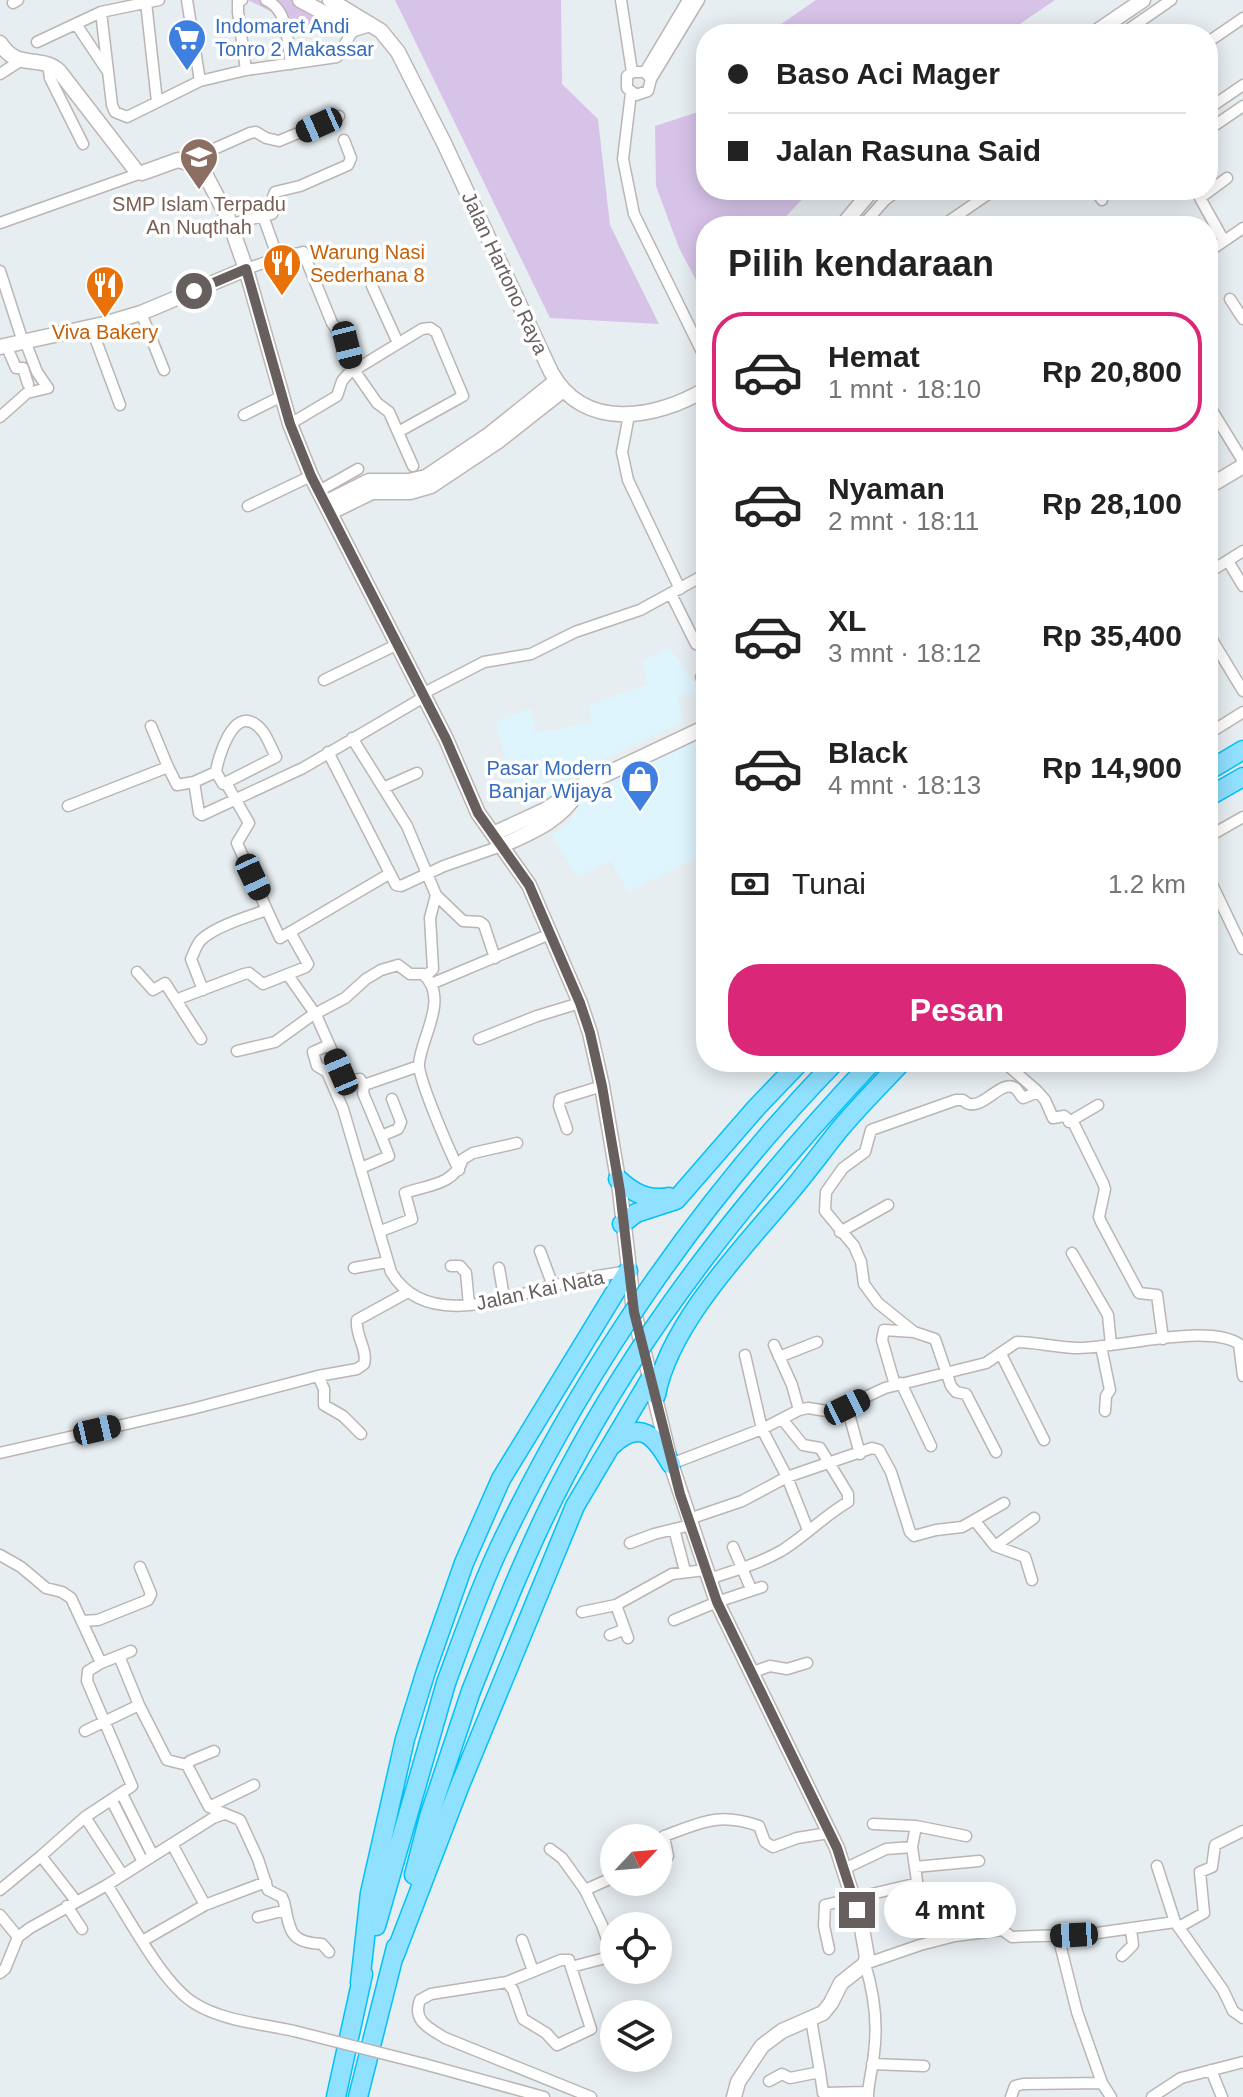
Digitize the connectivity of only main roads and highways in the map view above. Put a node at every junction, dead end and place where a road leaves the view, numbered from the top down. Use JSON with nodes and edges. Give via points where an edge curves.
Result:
{"nodes":[{"id":1,"x":300,"y":0,"type":"edge"},
{"id":2,"x":330,"y":0,"type":"edge"},
{"id":3,"x":1143,"y":0,"type":"edge"},
{"id":4,"x":362,"y":24,"type":"junction"},
{"id":5,"x":1108,"y":24,"type":"edge"},
{"id":6,"x":0,"y":43,"type":"edge"},
{"id":7,"x":864,"y":200,"type":"edge"},
{"id":8,"x":850,"y":216,"type":"edge"},
{"id":9,"x":246,"y":269,"type":"junction"},
{"id":10,"x":3,"y":346,"type":"edge"},
{"id":11,"x":560,"y":386,"type":"junction"},
{"id":12,"x":696,"y":394,"type":"edge"},
{"id":13,"x":1243,"y":463,"type":"edge"},
{"id":14,"x":1218,"y":480,"type":"edge"},
{"id":15,"x":325,"y":502,"type":"junction"},
{"id":16,"x":696,"y":732,"type":"edge"},
{"id":17,"x":1243,"y":750,"type":"edge"},
{"id":18,"x":1218,"y":765,"type":"edge"},
{"id":19,"x":1243,"y":777,"type":"edge"},
{"id":20,"x":1218,"y":791,"type":"edge"},
{"id":21,"x":497,"y":840,"type":"junction"},
{"id":22,"x":790,"y":1072,"type":"edge"},
{"id":23,"x":826,"y":1072,"type":"edge"},
{"id":24,"x":863,"y":1072,"type":"edge"},
{"id":25,"x":893,"y":1072,"type":"edge"},
{"id":26,"x":618,"y":1179,"type":"junction"},
{"id":27,"x":686,"y":1190,"type":"junction"},
{"id":28,"x":622,"y":1224,"type":"junction"},
{"id":29,"x":628,"y":1271,"type":"junction"},
{"id":30,"x":634,"y":1312,"type":"junction"},
{"id":31,"x":599,"y":1315,"type":"junction"},
{"id":32,"x":674,"y":1345,"type":"junction"},
{"id":33,"x":644,"y":1348,"type":"junction"},
{"id":34,"x":652,"y":1376,"type":"junction"},
{"id":35,"x":656,"y":1395,"type":"junction"},
{"id":36,"x":607,"y":1450,"type":"junction"},
{"id":37,"x":671,"y":1464,"type":"junction"},
{"id":38,"x":394,"y":1957,"type":"junction"},
{"id":39,"x":360,"y":1983,"type":"junction"},
{"id":40,"x":336,"y":2097,"type":"edge"},
{"id":41,"x":358,"y":2097,"type":"edge"},
{"id":42,"x":734,"y":2097,"type":"edge"}],
"edges":[{"from":1,"to":4,"type":"main road","name":"Jalan Hartono Raya"},
{"from":2,"to":4,"type":"main road","name":"Jalan Hartono Raya"},
{"from":3,"to":5,"type":"main road"},
{"from":4,"to":11,"type":"main road","name":"Jalan Hartono Raya","via":[[390,41],[404,64]]},
{"from":6,"to":9,"type":"main road","via":[[20,61],[54,66],[133,169],[142,173],[178,160],[202,168],[231,224]]},
{"from":7,"to":8,"type":"main road"},
{"from":9,"to":10,"type":"main road","via":[[141,313]]},
{"from":9,"to":15,"type":"main road","via":[[290,424]]},
{"from":11,"to":12,"type":"main road","via":[[572,400],[596,411],[629,415]]},
{"from":11,"to":15,"type":"main road","via":[[426,477],[369,481]]},
{"from":13,"to":14,"type":"main road"},
{"from":15,"to":21,"type":"main road","via":[[452,751],[478,813]]},
{"from":16,"to":21,"type":"main road","via":[[581,786],[553,821]]},
{"from":17,"to":18,"type":"highway"},
{"from":19,"to":20,"type":"highway"},
{"from":21,"to":26,"type":"main road","via":[[529,885],[580,1003]]},
{"from":22,"to":27,"type":"highway"},
{"from":23,"to":39,"type":"highway","bridge":true,"via":[[750,1156],[634,1310],[499,1548],[446,1683]]},
{"from":24,"to":38,"type":"highway","bridge":true,"via":[[769,1174],[708,1252],[655,1327],[566,1474],[471,1691],[429,1817]]},
{"from":25,"to":32,"type":"highway","via":[[729,1262]]},
{"from":26,"to":27,"type":"highway","via":[[649,1198]]},
{"from":26,"to":28,"type":"main road"},
{"from":27,"to":28,"type":"highway","via":[[669,1204],[636,1213]]},
{"from":28,"to":29,"type":"main road"},
{"from":29,"to":30,"type":"main road"},
{"from":29,"to":31,"type":"highway"},
{"from":30,"to":31,"type":"highway","via":[[618,1303]]},
{"from":30,"to":33,"type":"main road"},
{"from":31,"to":39,"type":"highway","via":[[501,1479],[464,1563],[405,1739],[370,1893]]},
{"from":32,"to":33,"type":"highway","via":[[656,1353]]},
{"from":32,"to":35,"type":"highway"},
{"from":33,"to":34,"type":"main road"},
{"from":34,"to":35,"type":"main road"},
{"from":34,"to":36,"type":"highway"},
{"from":35,"to":37,"type":"main road"},
{"from":36,"to":37,"type":"highway","via":[[624,1434],[638,1431],[658,1441]]},
{"from":36,"to":38,"type":"highway","via":[[575,1506]]},
{"from":37,"to":42,"type":"main road","via":[[717,1602],[829,1833],[866,1947],[865,1964],[841,1983],[826,2011],[762,2046]]},
{"from":38,"to":41,"type":"highway"},
{"from":39,"to":40,"type":"highway"}]}
